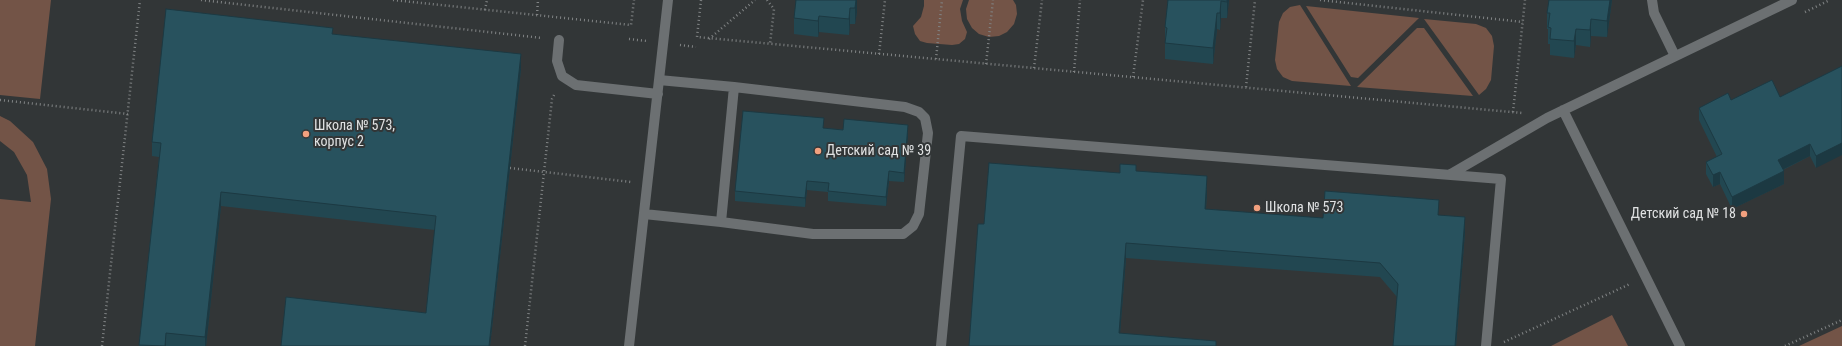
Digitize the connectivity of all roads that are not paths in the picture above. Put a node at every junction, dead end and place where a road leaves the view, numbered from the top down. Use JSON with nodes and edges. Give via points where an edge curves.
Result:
{"nodes":[{"id":1,"x":668,"y":0,"type":"edge"},
{"id":2,"x":1652,"y":0,"type":"edge"},
{"id":3,"x":1792,"y":0,"type":"edge"},
{"id":4,"x":559,"y":40,"type":"road end"},
{"id":5,"x":1675,"y":56,"type":"junction"},
{"id":6,"x":659,"y":80,"type":"junction"},
{"id":7,"x":734,"y":87,"type":"junction"},
{"id":8,"x":658,"y":94,"type":"junction"},
{"id":9,"x":1563,"y":110,"type":"junction"},
{"id":10,"x":1449,"y":175,"type":"junction"},
{"id":11,"x":644,"y":214,"type":"junction"},
{"id":12,"x":721,"y":222,"type":"junction"},
{"id":13,"x":629,"y":346,"type":"edge"},
{"id":14,"x":941,"y":346,"type":"edge"},
{"id":15,"x":1486,"y":346,"type":"edge"},
{"id":16,"x":1680,"y":346,"type":"edge"}],
"edges":[{"from":1,"to":6,"type":"street"},
{"from":2,"to":5,"type":"street","via":[[1654,13]]},
{"from":3,"to":5,"type":"street"},
{"from":4,"to":8,"type":"street","via":[[557,61],[562,76],[576,85]]},
{"from":5,"to":9,"type":"street"},
{"from":6,"to":7,"type":"street"},
{"from":6,"to":8,"type":"street"},
{"from":7,"to":12,"type":"street"},
{"from":7,"to":12,"type":"street","via":[[905,107],[919,112],[925,118],[928,133],[919,214],[913,226],[904,234],[813,234]]},
{"from":8,"to":11,"type":"street"},
{"from":9,"to":10,"type":"street"},
{"from":9,"to":16,"type":"street"},
{"from":10,"to":14,"type":"street","via":[[961,136]]},
{"from":10,"to":15,"type":"street","via":[[1501,179]]},
{"from":11,"to":12,"type":"street"},
{"from":11,"to":13,"type":"street"}]}
